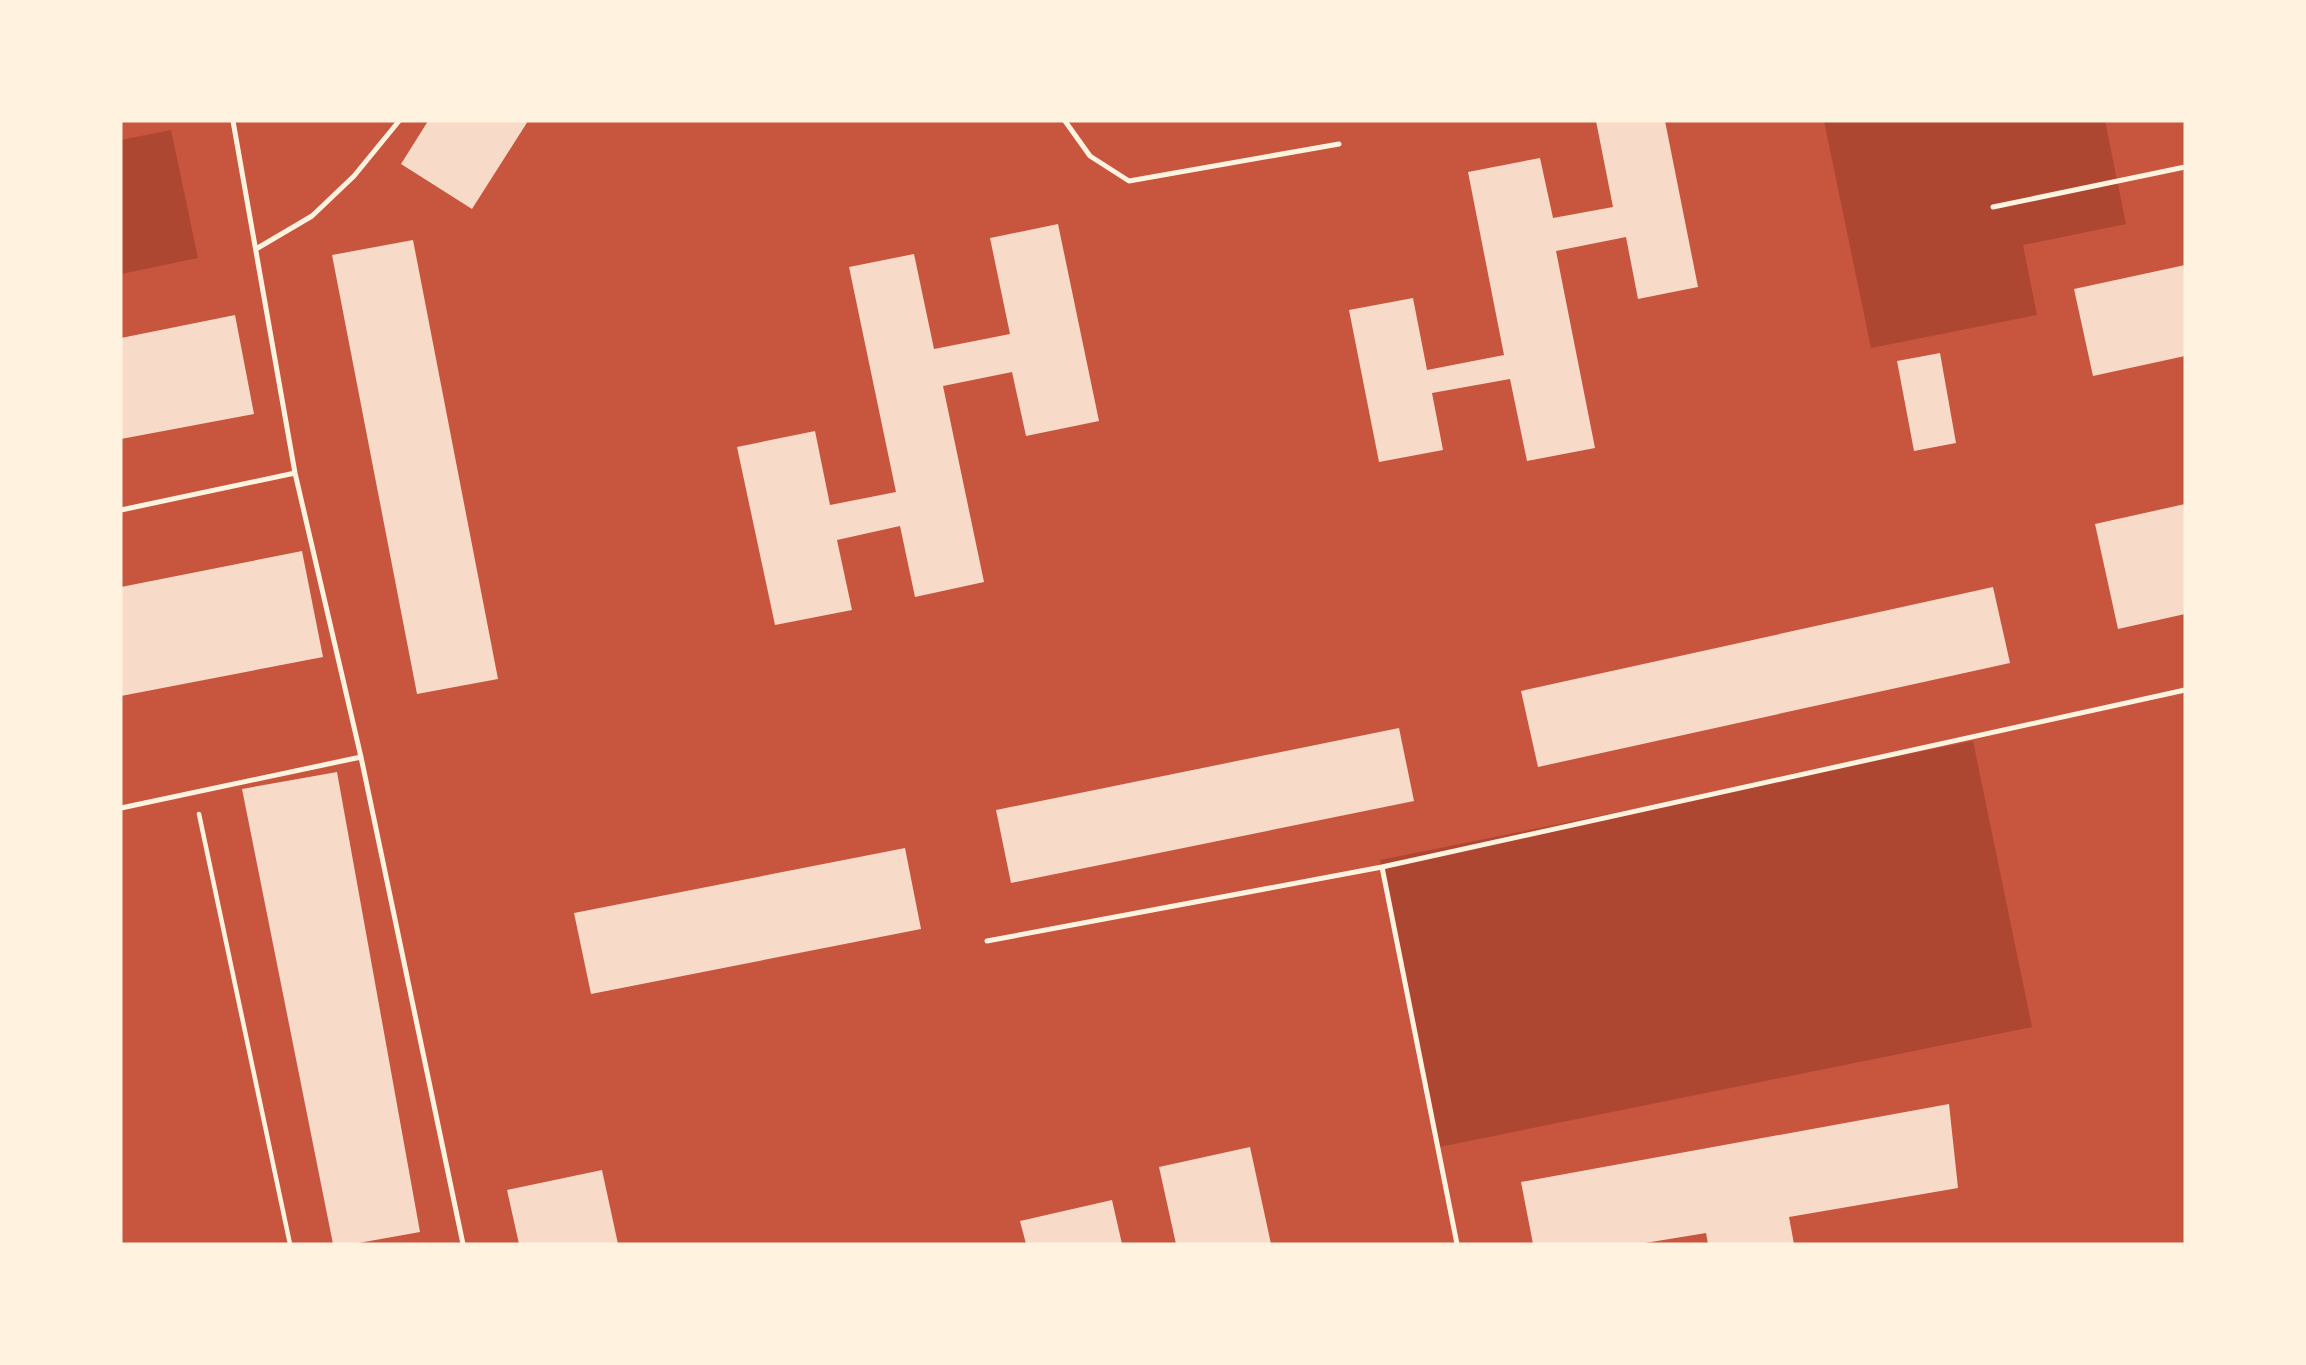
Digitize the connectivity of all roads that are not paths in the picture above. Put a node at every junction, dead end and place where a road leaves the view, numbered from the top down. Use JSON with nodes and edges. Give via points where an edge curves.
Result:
{"nodes":[{"id":1,"x":233,"y":121,"type":"edge"},
{"id":2,"x":400,"y":121,"type":"edge"},
{"id":3,"x":1065,"y":121,"type":"edge"},
{"id":4,"x":1339,"y":144,"type":"dead end"},
{"id":5,"x":2185,"y":167,"type":"edge"},
{"id":6,"x":1993,"y":207,"type":"dead end"},
{"id":7,"x":256,"y":249,"type":"junction"},
{"id":8,"x":295,"y":474,"type":"junction"},
{"id":9,"x":121,"y":510,"type":"edge"},
{"id":10,"x":2185,"y":691,"type":"edge"},
{"id":11,"x":361,"y":757,"type":"junction"},
{"id":12,"x":121,"y":808,"type":"edge"},
{"id":13,"x":1382,"y":867,"type":"junction"},
{"id":14,"x":987,"y":942,"type":"dead end"},
{"id":15,"x":463,"y":1244,"type":"edge"},
{"id":16,"x":1457,"y":1244,"type":"edge"}],
"edges":[{"from":1,"to":7,"type":"lane"},
{"from":2,"to":7,"type":"lane","via":[[354,176],[312,216]]},
{"from":3,"to":4,"type":"lane","via":[[1090,156],[1129,181]]},
{"from":5,"to":6,"type":"lane"},
{"from":7,"to":8,"type":"lane"},
{"from":8,"to":9,"type":"lane"},
{"from":8,"to":11,"type":"lane"},
{"from":10,"to":13,"type":"lane"},
{"from":11,"to":12,"type":"lane"},
{"from":11,"to":15,"type":"lane"},
{"from":13,"to":14,"type":"lane"},
{"from":13,"to":16,"type":"lane"}]}
